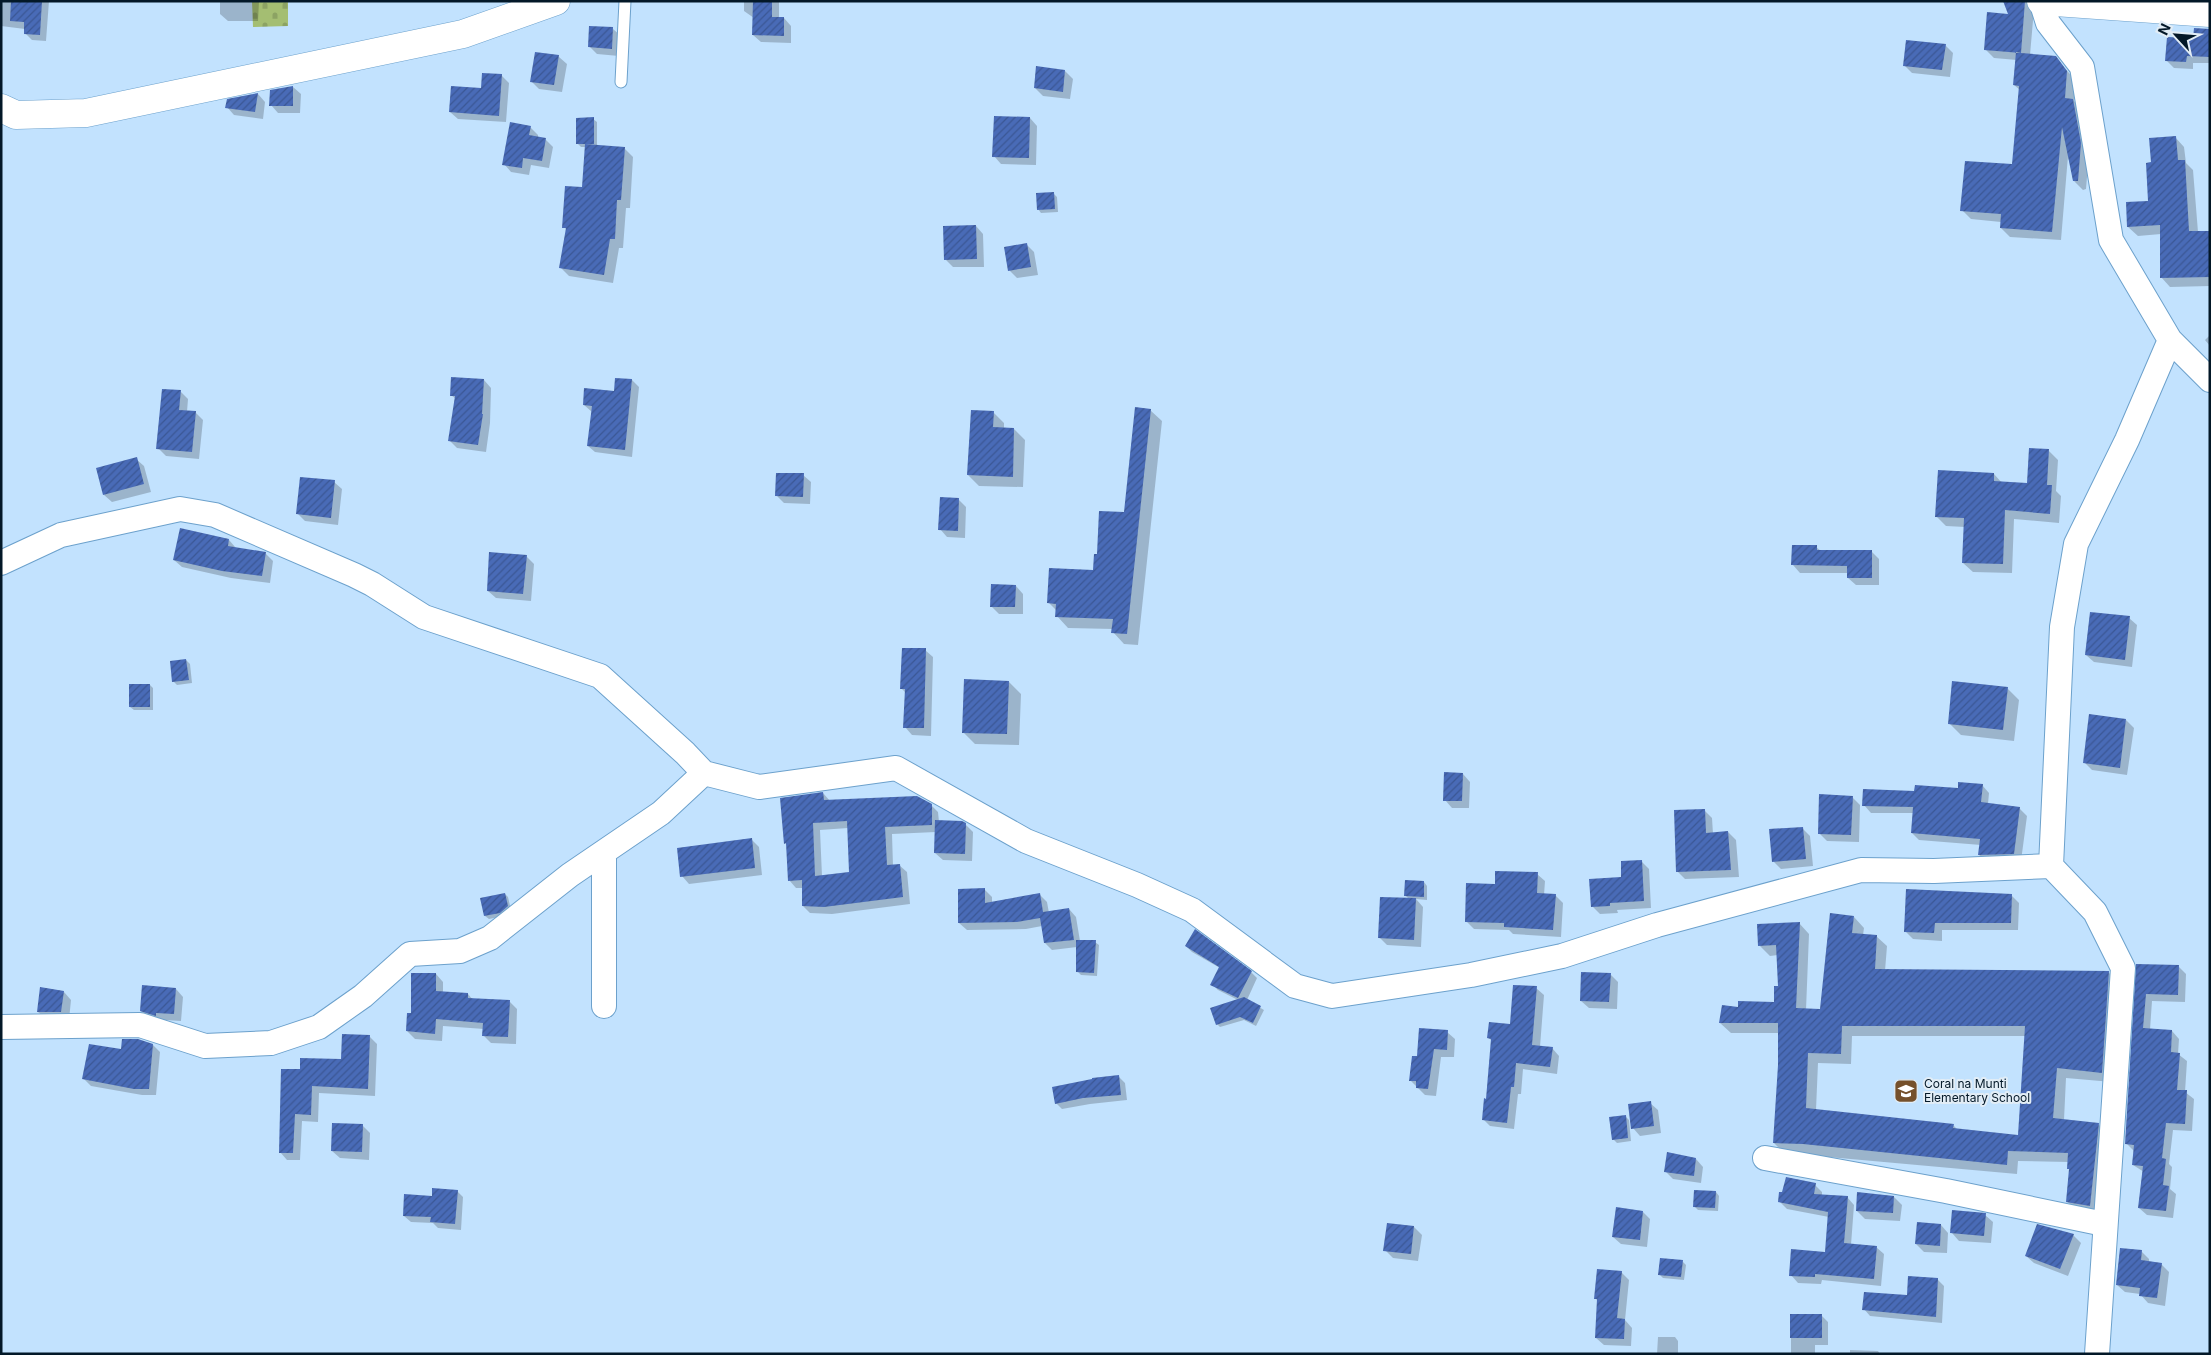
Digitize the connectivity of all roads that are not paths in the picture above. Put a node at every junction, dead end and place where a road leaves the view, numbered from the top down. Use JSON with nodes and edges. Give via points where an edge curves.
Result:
{"nodes":[{"id":1,"x":556,"y":1,"type":"edge"},
{"id":2,"x":625,"y":1,"type":"edge"},
{"id":3,"x":2041,"y":1,"type":"edge"},
{"id":4,"x":2210,"y":13,"type":"edge"},
{"id":5,"x":622,"y":82,"type":"dead end"},
{"id":6,"x":1,"y":108,"type":"edge"},
{"id":7,"x":2170,"y":340,"type":"junction"},
{"id":8,"x":2210,"y":380,"type":"edge"},
{"id":9,"x":1,"y":563,"type":"edge"},
{"id":10,"x":704,"y":773,"type":"junction"},
{"id":11,"x":604,"y":852,"type":"junction"},
{"id":12,"x":2051,"y":866,"type":"junction"},
{"id":13,"x":604,"y":1006,"type":"dead end"},
{"id":14,"x":1,"y":1027,"type":"edge"},
{"id":15,"x":1765,"y":1158,"type":"dead end"},
{"id":16,"x":2104,"y":1224,"type":"junction"},
{"id":17,"x":2096,"y":1354,"type":"edge"}],
"edges":[{"from":1,"to":6,"type":"street","via":[[463,34],[86,114],[16,115]]},
{"from":2,"to":5,"type":"lane"},
{"from":3,"to":4,"type":"street"},
{"from":3,"to":7,"type":"street","via":[[2048,23],[2082,67],[2111,240]]},
{"from":7,"to":8,"type":"street"},
{"from":7,"to":12,"type":"street","via":[[2127,440],[2076,544],[2062,627]]},
{"from":9,"to":10,"type":"street","via":[[61,536],[162,513],[180,509],[215,515],[372,584],[424,617],[600,676]]},
{"from":10,"to":11,"type":"street","via":[[661,813]]},
{"from":10,"to":12,"type":"street","via":[[759,787],[896,768],[1026,841],[1192,910],[1295,986],[1332,996],[1470,975],[1562,956],[1658,925],[1861,870],[1934,871]]},
{"from":11,"to":13,"type":"street"},
{"from":11,"to":14,"type":"street","via":[[570,874],[490,938],[460,951],[410,954],[363,996],[319,1028],[271,1043],[205,1046],[140,1025]]},
{"from":12,"to":16,"type":"street","via":[[2095,912],[2123,968]]},
{"from":15,"to":16,"type":"street"},
{"from":16,"to":17,"type":"street"}]}
